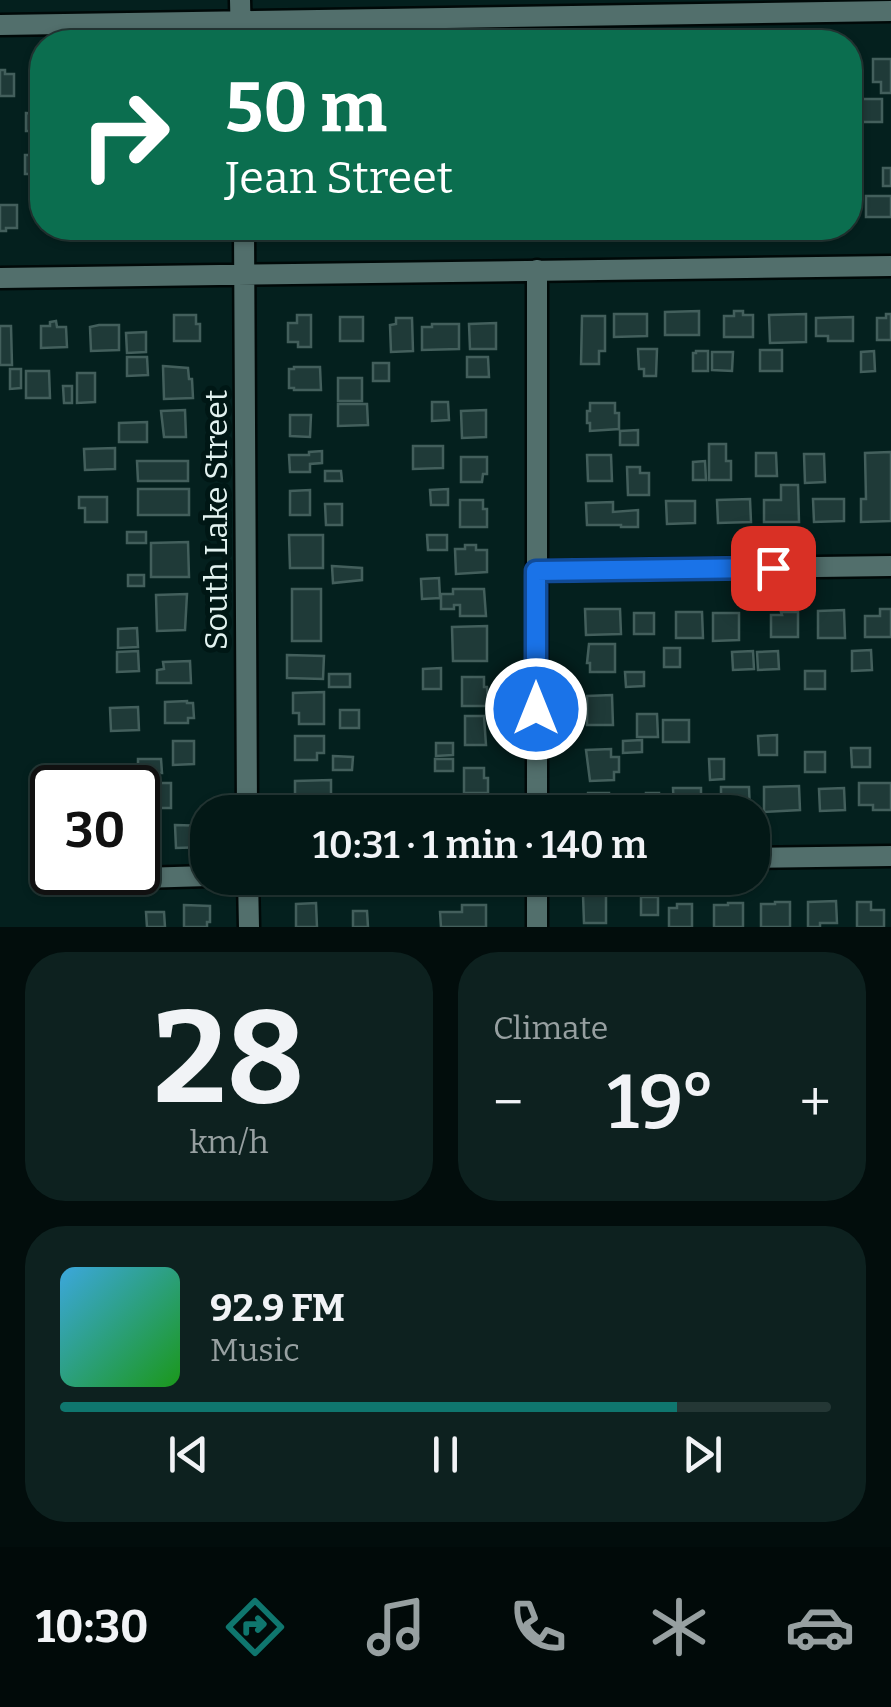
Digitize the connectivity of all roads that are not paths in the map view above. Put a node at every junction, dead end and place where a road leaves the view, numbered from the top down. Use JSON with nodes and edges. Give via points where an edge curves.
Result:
{"nodes":[{"id":1,"x":891,"y":11,"type":"edge"},
{"id":2,"x":240,"y":21,"type":"edge"},
{"id":3,"x":0,"y":25,"type":"edge"},
{"id":4,"x":244,"y":240,"type":"edge"},
{"id":5,"x":891,"y":266,"type":"edge"},
{"id":6,"x":538,"y":270,"type":"junction"},
{"id":7,"x":244,"y":275,"type":"junction"},
{"id":8,"x":0,"y":278,"type":"edge"},
{"id":9,"x":891,"y":566,"type":"edge"},
{"id":10,"x":536,"y":571,"type":"junction"},
{"id":11,"x":248,"y":795,"type":"edge"},
{"id":12,"x":537,"y":795,"type":"edge"},
{"id":13,"x":891,"y":856,"type":"edge"},
{"id":14,"x":770,"y":858,"type":"edge"},
{"id":15,"x":160,"y":877,"type":"edge"},
{"id":16,"x":190,"y":877,"type":"edge"},
{"id":17,"x":248,"y":895,"type":"edge"},
{"id":18,"x":537,"y":895,"type":"edge"},
{"id":19,"x":248,"y":927,"type":"edge"},
{"id":20,"x":537,"y":927,"type":"edge"}],
"edges":[{"from":1,"to":2,"type":"street"},
{"from":2,"to":3,"type":"street"},
{"from":4,"to":7,"type":"street","name":"South Lake Street"},
{"from":5,"to":6,"type":"street"},
{"from":6,"to":7,"type":"street"},
{"from":6,"to":10,"type":"street"},
{"from":7,"to":8,"type":"street"},
{"from":7,"to":11,"type":"street","name":"South Lake Street"},
{"from":9,"to":10,"type":"street"},
{"from":10,"to":12,"type":"street"},
{"from":13,"to":14,"type":"street"},
{"from":15,"to":16,"type":"street"},
{"from":17,"to":19,"type":"street"},
{"from":18,"to":20,"type":"street"}]}
